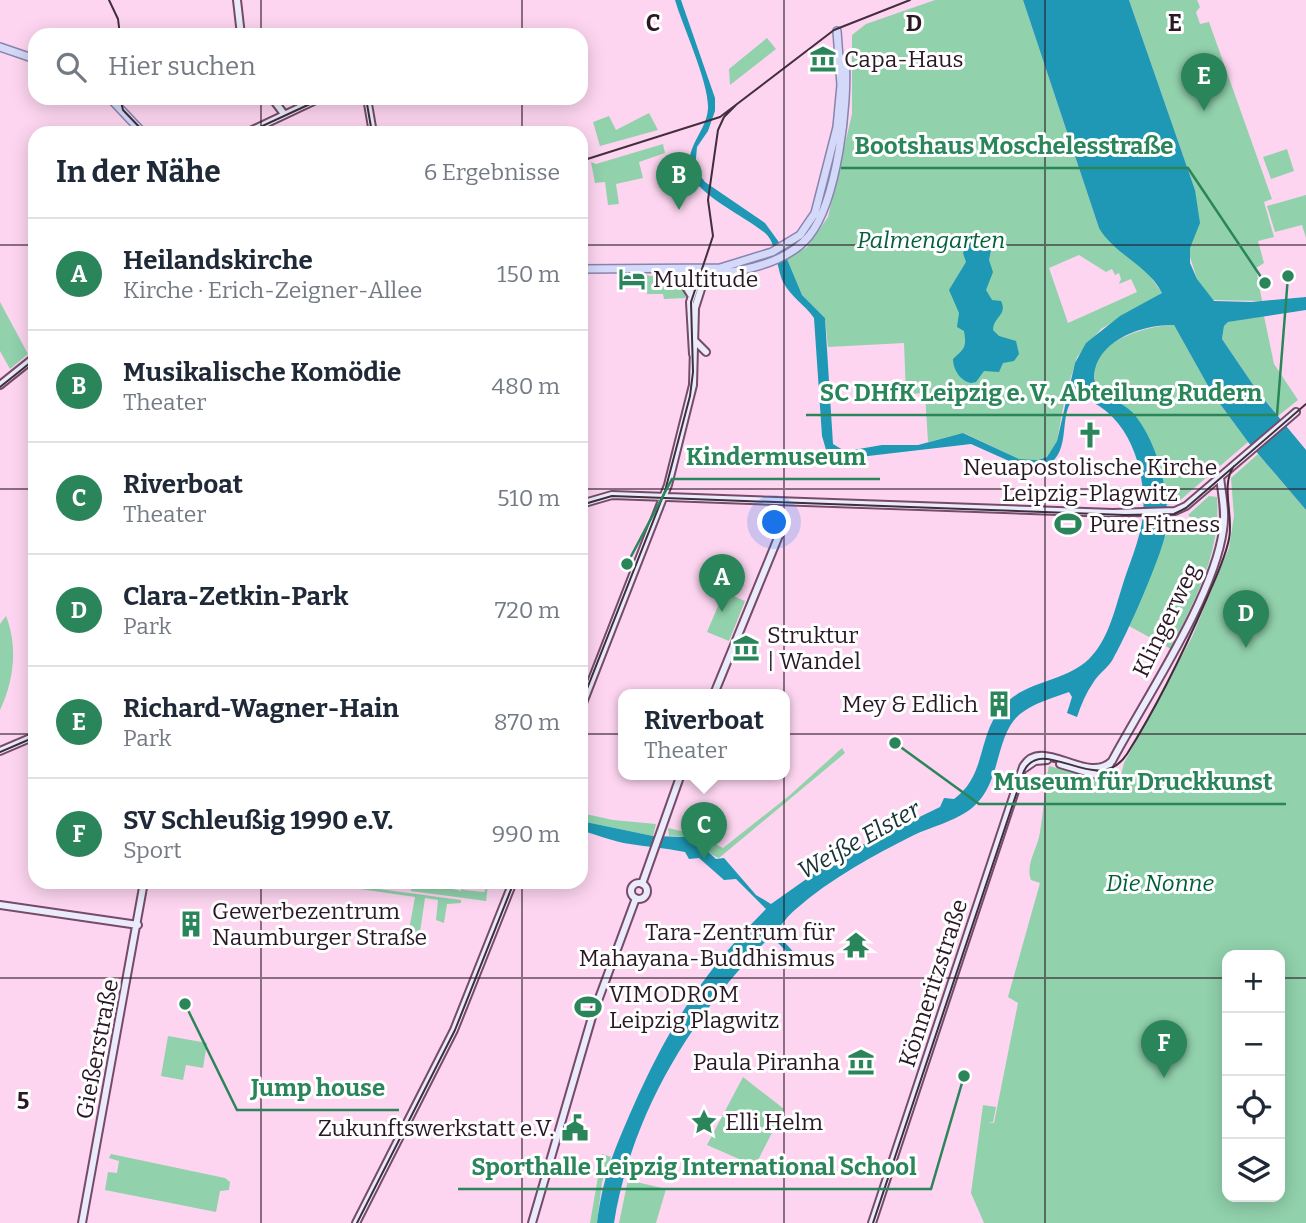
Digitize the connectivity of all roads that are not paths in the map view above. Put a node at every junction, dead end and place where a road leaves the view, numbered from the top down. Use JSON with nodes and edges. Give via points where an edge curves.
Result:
{"nodes":[{"id":1,"x":237,"y":0,"type":"edge"},
{"id":2,"x":240,"y":28,"type":"edge"},
{"id":3,"x":837,"y":31,"type":"dead end"},
{"id":4,"x":0,"y":45,"type":"edge"},
{"id":5,"x":28,"y":56,"type":"edge"},
{"id":6,"x":845,"y":58,"type":"dead end"},
{"id":7,"x":117,"y":105,"type":"edge"},
{"id":8,"x":277,"y":105,"type":"edge"},
{"id":9,"x":304,"y":105,"type":"edge"},
{"id":10,"x":368,"y":105,"type":"edge"},
{"id":11,"x":284,"y":114,"type":"junction"},
{"id":12,"x":137,"y":126,"type":"edge"},
{"id":13,"x":260,"y":126,"type":"edge"},
{"id":14,"x":372,"y":126,"type":"edge"},
{"id":15,"x":784,"y":251,"type":"junction"},
{"id":16,"x":642,"y":268,"type":"junction"},
{"id":17,"x":588,"y":269,"type":"edge"},
{"id":18,"x":703,"y":273,"type":"junction"},
{"id":19,"x":679,"y":276,"type":"junction"},
{"id":20,"x":691,"y":295,"type":"junction"},
{"id":21,"x":695,"y":345,"type":"junction"},
{"id":22,"x":28,"y":363,"type":"edge"},
{"id":23,"x":0,"y":385,"type":"edge"},
{"id":24,"x":1296,"y":412,"type":"dead end"},
{"id":25,"x":1220,"y":477,"type":"junction"},
{"id":26,"x":664,"y":497,"type":"junction"},
{"id":27,"x":588,"y":501,"type":"edge"},
{"id":28,"x":782,"y":528,"type":"dead end"},
{"id":29,"x":716,"y":689,"type":"edge"},
{"id":30,"x":588,"y":690,"type":"edge"},
{"id":31,"x":28,"y":739,"type":"edge"},
{"id":32,"x":0,"y":751,"type":"edge"},
{"id":33,"x":1105,"y":769,"type":"junction"},
{"id":34,"x":1022,"y":771,"type":"junction"},
{"id":35,"x":679,"y":780,"type":"edge"},
{"id":36,"x":143,"y":889,"type":"edge"},
{"id":37,"x":510,"y":889,"type":"edge"},
{"id":38,"x":0,"y":905,"type":"edge"},
{"id":39,"x":138,"y":925,"type":"junction"},
{"id":40,"x":82,"y":1223,"type":"edge"},
{"id":41,"x":356,"y":1223,"type":"edge"},
{"id":42,"x":532,"y":1223,"type":"edge"},
{"id":43,"x":872,"y":1223,"type":"edge"}],
"edges":[{"from":1,"to":2,"type":"main road"},
{"from":3,"to":15,"type":"main road","via":[[841,99],[820,199],[805,230]]},
{"from":4,"to":5,"type":"main road"},
{"from":6,"to":15,"type":"main road","via":[[846,113],[826,200],[810,234]]},
{"from":7,"to":12,"type":"main road"},
{"from":8,"to":11,"type":"main road"},
{"from":9,"to":11,"type":"main road"},
{"from":10,"to":14,"type":"main road"},
{"from":11,"to":13,"type":"main road"},
{"from":15,"to":18,"type":"main road"},
{"from":16,"to":17,"type":"main road"},
{"from":16,"to":18,"type":"main road"},
{"from":16,"to":19,"type":"main road"},
{"from":18,"to":19,"type":"main road"},
{"from":18,"to":20,"type":"main road"},
{"from":18,"to":21,"type":"main road","via":[[695,308]]},
{"from":19,"to":20,"type":"main road"},
{"from":20,"to":21,"type":"main road"},
{"from":21,"to":26,"type":"main road","via":[[691,396]]},
{"from":22,"to":23,"type":"main road"},
{"from":24,"to":25,"type":"main road"},
{"from":25,"to":26,"type":"main road","via":[[1184,508],[1170,512]]},
{"from":25,"to":33,"type":"main road","name":"Klingerweg","via":[[1223,530],[1206,583]]},
{"from":26,"to":27,"type":"main road","via":[[604,495]]},
{"from":26,"to":30,"type":"main road"},
{"from":28,"to":29,"type":"main road"},
{"from":31,"to":32,"type":"main road"},
{"from":33,"to":34,"type":"main road","via":[[1097,775],[1042,760]]},
{"from":33,"to":34,"type":"main road","name":"Könneritzstraße","via":[[1046,756],[1033,757]]},
{"from":34,"to":43,"type":"main road","name":"Könneritzstraße"},
{"from":35,"to":42,"type":"main road","via":[[642,884],[632,888],[636,898],[592,1017]]},
{"from":36,"to":39,"type":"main road","name":"Gießerstraße"},
{"from":37,"to":41,"type":"main road","via":[[454,1030]]},
{"from":38,"to":39,"type":"main road"},
{"from":39,"to":40,"type":"main road","name":"Gießerstraße"}]}
